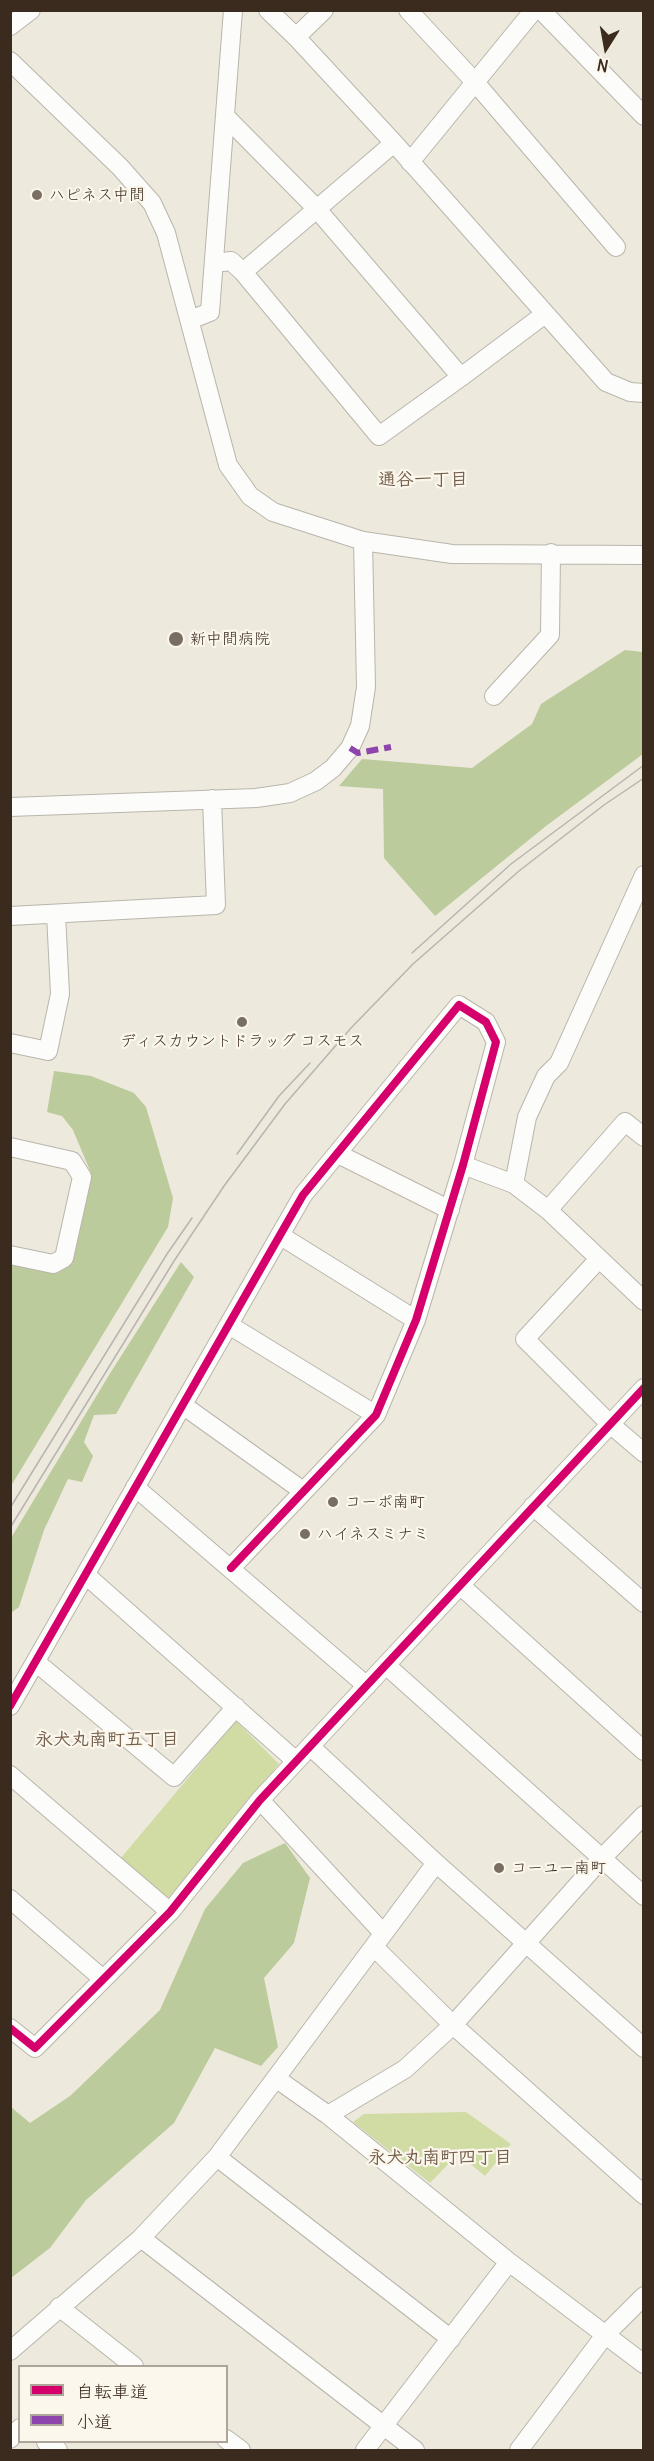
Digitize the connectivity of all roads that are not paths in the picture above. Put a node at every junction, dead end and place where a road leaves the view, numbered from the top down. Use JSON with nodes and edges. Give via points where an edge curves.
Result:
{"nodes":[{"id":1,"x":31,"y":10,"type":"edge"},
{"id":2,"x":233,"y":10,"type":"edge"},
{"id":3,"x":268,"y":10,"type":"edge"},
{"id":4,"x":324,"y":10,"type":"edge"},
{"id":5,"x":408,"y":10,"type":"edge"},
{"id":6,"x":534,"y":10,"type":"edge"},
{"id":7,"x":541,"y":10,"type":"edge"},
{"id":8,"x":10,"y":26,"type":"edge"},
{"id":9,"x":296,"y":37,"type":"junction"},
{"id":10,"x":10,"y":61,"type":"edge"},
{"id":11,"x":474,"y":81,"type":"junction"},
{"id":12,"x":225,"y":116,"type":"junction"},
{"id":13,"x":644,"y":116,"type":"edge"},
{"id":14,"x":394,"y":143,"type":"junction"},
{"id":15,"x":410,"y":162,"type":"junction"},
{"id":16,"x":316,"y":208,"type":"junction"},
{"id":17,"x":616,"y":247,"type":"dead end"},
{"id":18,"x":214,"y":263,"type":"junction"},
{"id":19,"x":243,"y":272,"type":"junction"},
{"id":20,"x":545,"y":314,"type":"junction"},
{"id":21,"x":190,"y":320,"type":"junction"},
{"id":22,"x":460,"y":377,"type":"junction"},
{"id":23,"x":644,"y":393,"type":"edge"},
{"id":24,"x":363,"y":541,"type":"junction"},
{"id":25,"x":551,"y":554,"type":"junction"},
{"id":26,"x":644,"y":555,"type":"edge"},
{"id":27,"x":494,"y":696,"type":"dead end"},
{"id":28,"x":213,"y":799,"type":"junction"},
{"id":29,"x":10,"y":807,"type":"edge"},
{"id":30,"x":644,"y":875,"type":"edge"},
{"id":31,"x":56,"y":914,"type":"junction"},
{"id":32,"x":10,"y":916,"type":"edge"},
{"id":33,"x":10,"y":1043,"type":"edge"},
{"id":34,"x":644,"y":1137,"type":"edge"},
{"id":35,"x":10,"y":1147,"type":"edge"},
{"id":36,"x":338,"y":1154,"type":"junction"},
{"id":37,"x":463,"y":1165,"type":"junction"},
{"id":38,"x":514,"y":1184,"type":"junction"},
{"id":39,"x":450,"y":1210,"type":"junction"},
{"id":40,"x":548,"y":1210,"type":"junction"},
{"id":41,"x":281,"y":1236,"type":"junction"},
{"id":42,"x":10,"y":1255,"type":"edge"},
{"id":43,"x":598,"y":1260,"type":"junction"},
{"id":44,"x":644,"y":1301,"type":"edge"},
{"id":45,"x":416,"y":1320,"type":"junction"},
{"id":46,"x":229,"y":1325,"type":"junction"},
{"id":47,"x":644,"y":1388,"type":"edge"},
{"id":48,"x":184,"y":1406,"type":"junction"},
{"id":49,"x":375,"y":1415,"type":"junction"},
{"id":50,"x":610,"y":1424,"type":"junction"},
{"id":51,"x":644,"y":1453,"type":"edge"},
{"id":52,"x":135,"y":1486,"type":"junction"},
{"id":53,"x":303,"y":1491,"type":"junction"},
{"id":54,"x":533,"y":1506,"type":"junction"},
{"id":55,"x":231,"y":1568,"type":"junction"},
{"id":56,"x":87,"y":1576,"type":"junction"},
{"id":57,"x":460,"y":1586,"type":"junction"},
{"id":58,"x":644,"y":1603,"type":"edge"},
{"id":59,"x":37,"y":1663,"type":"junction"},
{"id":60,"x":387,"y":1666,"type":"junction"},
{"id":61,"x":367,"y":1686,"type":"junction"},
{"id":62,"x":10,"y":1706,"type":"edge"},
{"id":63,"x":236,"y":1707,"type":"junction"},
{"id":64,"x":311,"y":1747,"type":"junction"},
{"id":65,"x":644,"y":1751,"type":"edge"},
{"id":66,"x":296,"y":1761,"type":"junction"},
{"id":67,"x":10,"y":1776,"type":"edge"},
{"id":68,"x":260,"y":1800,"type":"junction"},
{"id":69,"x":644,"y":1815,"type":"edge"},
{"id":70,"x":602,"y":1858,"type":"junction"},
{"id":71,"x":436,"y":1863,"type":"junction"},
{"id":72,"x":644,"y":1896,"type":"edge"},
{"id":73,"x":10,"y":1899,"type":"edge"},
{"id":74,"x":170,"y":1912,"type":"junction"},
{"id":75,"x":379,"y":1940,"type":"junction"},
{"id":76,"x":526,"y":1943,"type":"junction"},
{"id":77,"x":103,"y":1979,"type":"junction"},
{"id":78,"x":453,"y":2025,"type":"junction"},
{"id":79,"x":10,"y":2028,"type":"edge"},
{"id":80,"x":644,"y":2048,"type":"edge"},
{"id":81,"x":278,"y":2079,"type":"junction"},
{"id":82,"x":328,"y":2115,"type":"junction"},
{"id":83,"x":217,"y":2157,"type":"junction"},
{"id":84,"x":644,"y":2195,"type":"edge"},
{"id":85,"x":141,"y":2238,"type":"junction"},
{"id":86,"x":509,"y":2262,"type":"junction"},
{"id":87,"x":644,"y":2296,"type":"edge"},
{"id":88,"x":59,"y":2307,"type":"junction"},
{"id":89,"x":605,"y":2336,"type":"junction"},
{"id":90,"x":451,"y":2339,"type":"junction"},
{"id":91,"x":10,"y":2351,"type":"edge"},
{"id":92,"x":644,"y":2364,"type":"edge"},
{"id":93,"x":132,"y":2365,"type":"edge"},
{"id":94,"x":384,"y":2426,"type":"junction"},
{"id":95,"x":228,"y":2441,"type":"edge"},
{"id":96,"x":241,"y":2451,"type":"edge"},
{"id":97,"x":365,"y":2451,"type":"edge"},
{"id":98,"x":415,"y":2451,"type":"edge"},
{"id":99,"x":519,"y":2451,"type":"edge"}],
"edges":[{"from":1,"to":8,"type":"street"},
{"from":2,"to":12,"type":"street"},
{"from":3,"to":9,"type":"street"},
{"from":4,"to":9,"type":"street"},
{"from":5,"to":11,"type":"street"},
{"from":6,"to":11,"type":"street"},
{"from":7,"to":13,"type":"street"},
{"from":9,"to":14,"type":"street"},
{"from":10,"to":21,"type":"street","via":[[152,203],[166,233]]},
{"from":11,"to":15,"type":"street"},
{"from":11,"to":17,"type":"street"},
{"from":12,"to":16,"type":"street"},
{"from":12,"to":18,"type":"street"},
{"from":14,"to":15,"type":"street"},
{"from":14,"to":16,"type":"street"},
{"from":15,"to":20,"type":"street"},
{"from":16,"to":19,"type":"street"},
{"from":16,"to":22,"type":"street"},
{"from":18,"to":19,"type":"street","via":[[231,261]]},
{"from":18,"to":21,"type":"street","via":[[210,312]]},
{"from":19,"to":22,"type":"street","via":[[379,436]]},
{"from":20,"to":22,"type":"street"},
{"from":20,"to":23,"type":"street","via":[[606,382]]},
{"from":21,"to":24,"type":"street","via":[[228,465],[250,496],[273,512]]},
{"from":24,"to":25,"type":"street","via":[[452,554]]},
{"from":24,"to":28,"type":"street","via":[[366,687],[360,726],[350,748],[324,774],[290,793]]},
{"from":25,"to":26,"type":"street"},
{"from":25,"to":27,"type":"street","via":[[550,635]]},
{"from":28,"to":29,"type":"street"},
{"from":28,"to":31,"type":"street","via":[[216,905]]},
{"from":30,"to":38,"type":"street","via":[[559,1064],[546,1076],[527,1117]]},
{"from":31,"to":32,"type":"street"},
{"from":31,"to":33,"type":"street","via":[[60,994],[48,1051]]},
{"from":34,"to":40,"type":"street","via":[[625,1122]]},
{"from":35,"to":42,"type":"street","via":[[72,1161],[82,1177],[64,1258],[53,1264]]},
{"from":36,"to":37,"type":"street","via":[[459,1005],[486,1022],[496,1042]]},
{"from":36,"to":39,"type":"street"},
{"from":36,"to":41,"type":"street","via":[[303,1195]]},
{"from":37,"to":38,"type":"street"},
{"from":37,"to":39,"type":"street"},
{"from":38,"to":40,"type":"street"},
{"from":39,"to":45,"type":"street"},
{"from":40,"to":43,"type":"street"},
{"from":41,"to":45,"type":"street"},
{"from":41,"to":46,"type":"street"},
{"from":43,"to":44,"type":"street"},
{"from":43,"to":50,"type":"street","via":[[525,1339]]},
{"from":45,"to":49,"type":"street"},
{"from":46,"to":48,"type":"street"},
{"from":46,"to":49,"type":"street"},
{"from":47,"to":50,"type":"street"},
{"from":48,"to":52,"type":"street"},
{"from":48,"to":53,"type":"street"},
{"from":49,"to":53,"type":"street"},
{"from":50,"to":51,"type":"street"},
{"from":50,"to":54,"type":"street"},
{"from":52,"to":55,"type":"street"},
{"from":52,"to":56,"type":"street"},
{"from":53,"to":55,"type":"street"},
{"from":54,"to":57,"type":"street"},
{"from":54,"to":58,"type":"street"},
{"from":55,"to":61,"type":"street"},
{"from":56,"to":59,"type":"street"},
{"from":56,"to":63,"type":"street"},
{"from":57,"to":60,"type":"street"},
{"from":57,"to":65,"type":"street"},
{"from":59,"to":62,"type":"street"},
{"from":59,"to":63,"type":"street","via":[[174,1777]]},
{"from":60,"to":61,"type":"street"},
{"from":60,"to":70,"type":"street"},
{"from":61,"to":64,"type":"street"},
{"from":63,"to":66,"type":"street"},
{"from":64,"to":66,"type":"street"},
{"from":64,"to":71,"type":"street"},
{"from":66,"to":68,"type":"street"},
{"from":67,"to":74,"type":"street"},
{"from":68,"to":74,"type":"street"},
{"from":68,"to":75,"type":"street"},
{"from":69,"to":70,"type":"street"},
{"from":70,"to":72,"type":"street"},
{"from":70,"to":76,"type":"street"},
{"from":71,"to":75,"type":"street"},
{"from":71,"to":76,"type":"street"},
{"from":73,"to":77,"type":"street"},
{"from":74,"to":77,"type":"street"},
{"from":75,"to":78,"type":"street"},
{"from":75,"to":81,"type":"street"},
{"from":76,"to":78,"type":"street"},
{"from":76,"to":80,"type":"street"},
{"from":77,"to":79,"type":"street","via":[[35,2048]]},
{"from":78,"to":82,"type":"street","via":[[405,2069]]},
{"from":78,"to":84,"type":"street"},
{"from":81,"to":82,"type":"street"},
{"from":81,"to":83,"type":"street"},
{"from":82,"to":86,"type":"street"},
{"from":83,"to":85,"type":"street"},
{"from":83,"to":90,"type":"street"},
{"from":85,"to":88,"type":"street"},
{"from":85,"to":94,"type":"street"},
{"from":86,"to":89,"type":"street"},
{"from":86,"to":90,"type":"street"},
{"from":87,"to":89,"type":"street"},
{"from":88,"to":91,"type":"street"},
{"from":88,"to":93,"type":"street"},
{"from":89,"to":92,"type":"street"},
{"from":89,"to":99,"type":"street"},
{"from":90,"to":94,"type":"street"},
{"from":94,"to":97,"type":"street"},
{"from":94,"to":98,"type":"street"},
{"from":95,"to":96,"type":"street"}]}
